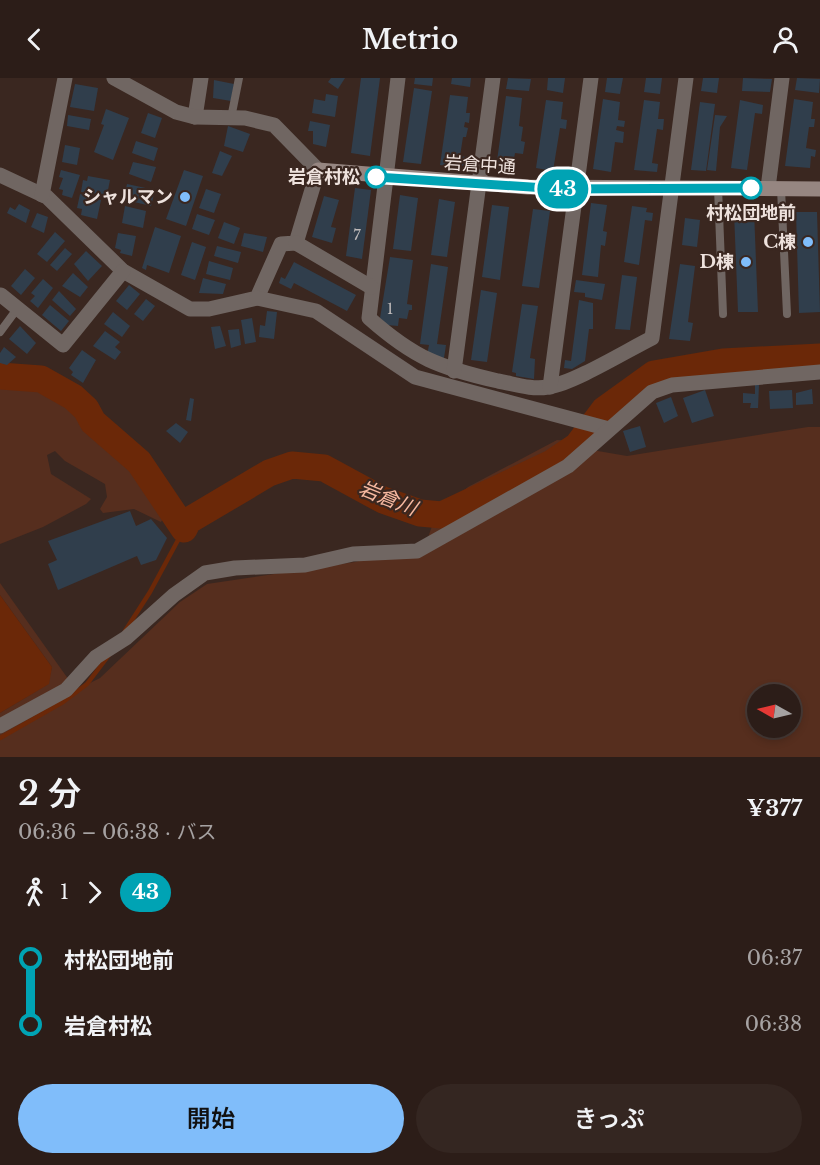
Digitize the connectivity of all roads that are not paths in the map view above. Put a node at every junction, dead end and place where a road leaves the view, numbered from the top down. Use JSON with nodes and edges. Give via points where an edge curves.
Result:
{"nodes":[{"id":1,"x":65,"y":78,"type":"edge"},
{"id":2,"x":201,"y":78,"type":"edge"},
{"id":3,"x":239,"y":78,"type":"edge"},
{"id":4,"x":398,"y":78,"type":"edge"},
{"id":5,"x":493,"y":78,"type":"edge"},
{"id":6,"x":591,"y":78,"type":"edge"},
{"id":7,"x":686,"y":78,"type":"edge"},
{"id":8,"x":782,"y":78,"type":"edge"},
{"id":9,"x":119,"y":79,"type":"edge"},
{"id":10,"x":195,"y":117,"type":"junction"},
{"id":11,"x":231,"y":118,"type":"junction"},
{"id":12,"x":318,"y":170,"type":"junction"},
{"id":13,"x":0,"y":175,"type":"edge"},
{"id":14,"x":385,"y":178,"type":"junction"},
{"id":15,"x":480,"y":185,"type":"junction"},
{"id":16,"x":671,"y":188,"type":"junction"},
{"id":17,"x":718,"y":188,"type":"junction"},
{"id":18,"x":577,"y":189,"type":"junction"},
{"id":19,"x":774,"y":189,"type":"junction"},
{"id":20,"x":820,"y":189,"type":"edge"},
{"id":21,"x":42,"y":195,"type":"junction"},
{"id":22,"x":296,"y":243,"type":"junction"},
{"id":23,"x":123,"y":271,"type":"junction"},
{"id":24,"x":371,"y":287,"type":"junction"},
{"id":25,"x":1,"y":295,"type":"edge"},
{"id":26,"x":257,"y":298,"type":"junction"},
{"id":27,"x":18,"y":309,"type":"junction"},
{"id":28,"x":723,"y":314,"type":"dead end"},
{"id":29,"x":787,"y":314,"type":"dead end"},
{"id":30,"x":0,"y":332,"type":"edge"},
{"id":31,"x":454,"y":371,"type":"junction"},
{"id":32,"x":820,"y":372,"type":"edge"},
{"id":33,"x":550,"y":387,"type":"junction"},
{"id":34,"x":609,"y":429,"type":"junction"},
{"id":35,"x":0,"y":726,"type":"edge"}],
"edges":[{"from":1,"to":21,"type":"street"},
{"from":2,"to":10,"type":"street"},
{"from":3,"to":11,"type":"lane"},
{"from":4,"to":14,"type":"street"},
{"from":5,"to":15,"type":"street"},
{"from":6,"to":18,"type":"street"},
{"from":7,"to":16,"type":"street"},
{"from":8,"to":19,"type":"street"},
{"from":9,"to":10,"type":"street","via":[[176,112]]},
{"from":10,"to":11,"type":"street"},
{"from":11,"to":12,"type":"street","via":[[274,125]]},
{"from":12,"to":14,"type":"street","name":"岩倉中通"},
{"from":12,"to":22,"type":"street"},
{"from":13,"to":21,"type":"street"},
{"from":14,"to":15,"type":"street","name":"岩倉中通"},
{"from":14,"to":24,"type":"street"},
{"from":15,"to":18,"type":"street","name":"岩倉中通"},
{"from":15,"to":31,"type":"street"},
{"from":16,"to":17,"type":"street","name":"岩倉中通"},
{"from":16,"to":18,"type":"street","name":"岩倉中通"},
{"from":16,"to":33,"type":"street","via":[[652,338]]},
{"from":17,"to":19,"type":"street","name":"岩倉中通"},
{"from":17,"to":28,"type":"lane"},
{"from":18,"to":33,"type":"street"},
{"from":19,"to":20,"type":"street","name":"岩倉中通"},
{"from":19,"to":29,"type":"lane"},
{"from":21,"to":23,"type":"street"},
{"from":22,"to":24,"type":"street"},
{"from":22,"to":26,"type":"street","via":[[281,244]]},
{"from":23,"to":26,"type":"street","via":[[190,309],[209,309]]},
{"from":23,"to":27,"type":"street","via":[[63,345]]},
{"from":24,"to":31,"type":"street","via":[[369,318],[408,350]]},
{"from":25,"to":27,"type":"street"},
{"from":26,"to":34,"type":"street","via":[[316,311],[415,377]]},
{"from":27,"to":30,"type":"lane"},
{"from":31,"to":33,"type":"street","via":[[535,389]]},
{"from":32,"to":34,"type":"street","via":[[672,385],[652,393]]},
{"from":34,"to":35,"type":"street","via":[[568,466],[417,551],[353,554],[305,565],[205,573],[126,638],[96,657],[66,690]]}]}
